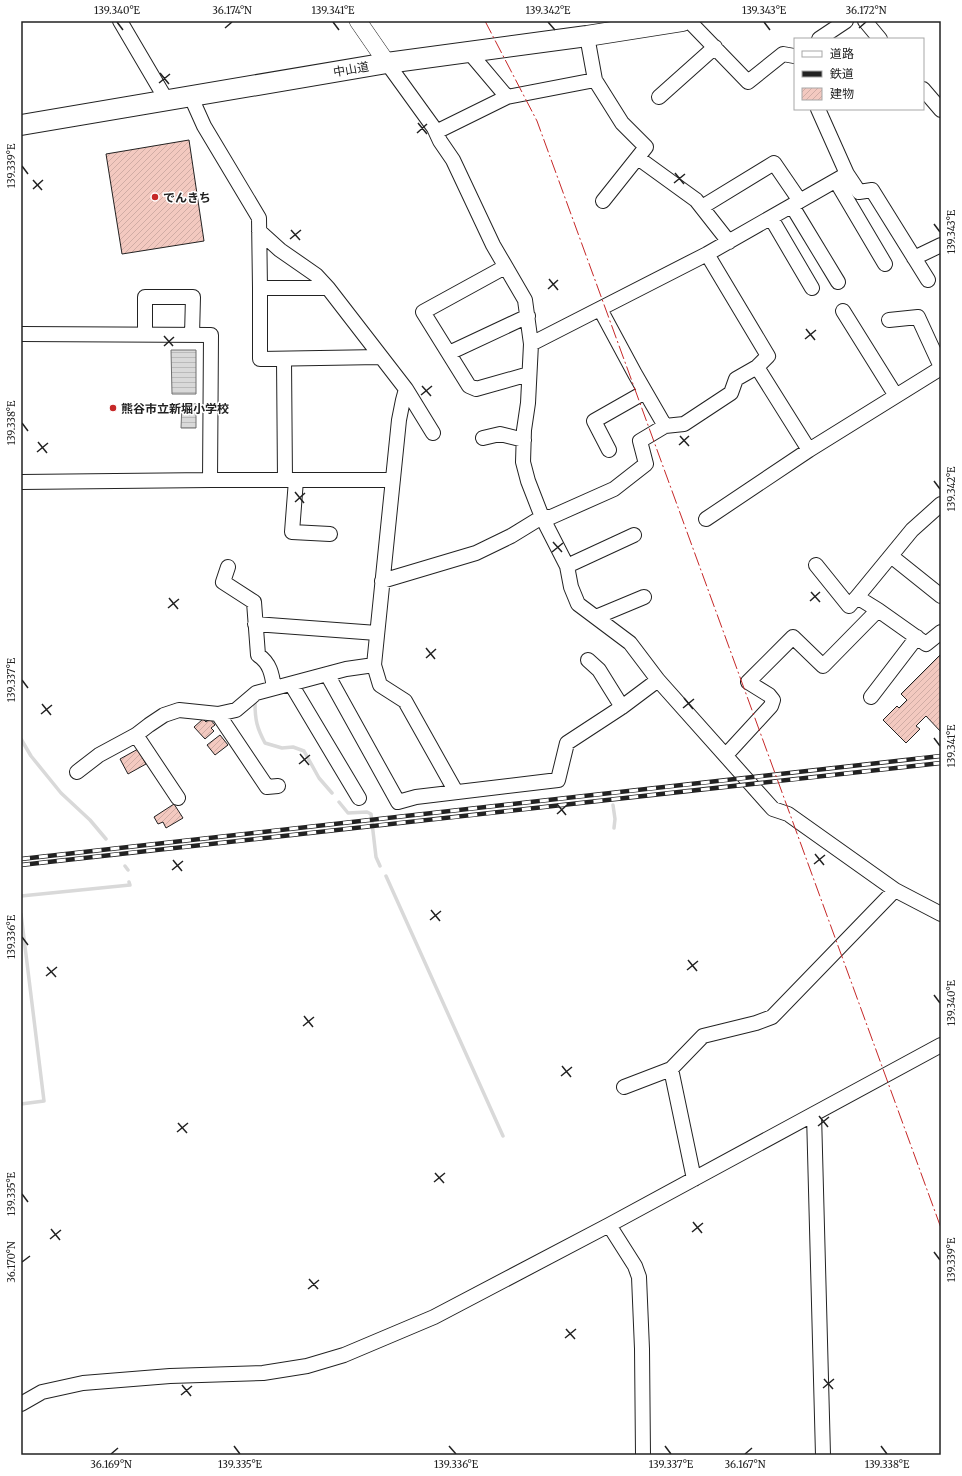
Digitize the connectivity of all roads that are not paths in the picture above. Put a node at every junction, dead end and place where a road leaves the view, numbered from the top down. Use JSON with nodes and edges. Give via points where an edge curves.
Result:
{"nodes":[{"id":1,"x":120,"y":21,"type":"edge"},
{"id":2,"x":358,"y":21,"type":"edge"},
{"id":3,"x":680,"y":21,"type":"edge"},
{"id":4,"x":689,"y":21,"type":"edge"},
{"id":5,"x":846,"y":21,"type":"edge"},
{"id":6,"x":865,"y":21,"type":"edge"},
{"id":7,"x":587,"y":36,"type":"junction"},
{"id":8,"x":820,"y":38,"type":"edge"},
{"id":9,"x":879,"y":38,"type":"edge"},
{"id":10,"x":715,"y":47,"type":"junction"},
{"id":11,"x":469,"y":52,"type":"junction"},
{"id":12,"x":794,"y":56,"type":"edge"},
{"id":13,"x":388,"y":63,"type":"junction"},
{"id":14,"x":595,"y":80,"type":"junction"},
{"id":15,"x":924,"y":90,"type":"edge"},
{"id":16,"x":191,"y":97,"type":"junction"},
{"id":17,"x":507,"y":97,"type":"junction"},
{"id":18,"x":659,"y":97,"type":"dead end"},
{"id":19,"x":167,"y":100,"type":"junction"},
{"id":20,"x":818,"y":110,"type":"edge"},
{"id":21,"x":941,"y":110,"type":"edge"},
{"id":22,"x":21,"y":125,"type":"edge"},
{"id":23,"x":436,"y":132,"type":"junction"},
{"id":24,"x":638,"y":158,"type":"junction"},
{"id":25,"x":842,"y":177,"type":"junction"},
{"id":26,"x":603,"y":201,"type":"dead end"},
{"id":27,"x":796,"y":203,"type":"junction"},
{"id":28,"x":702,"y":207,"type":"junction"},
{"id":29,"x":771,"y":218,"type":"junction"},
{"id":30,"x":259,"y":232,"type":"junction"},
{"id":31,"x":729,"y":242,"type":"junction"},
{"id":32,"x":941,"y":244,"type":"edge"},
{"id":33,"x":707,"y":254,"type":"junction"},
{"id":34,"x":914,"y":258,"type":"junction"},
{"id":35,"x":885,"y":264,"type":"dead end"},
{"id":36,"x":505,"y":267,"type":"junction"},
{"id":37,"x":928,"y":280,"type":"dead end"},
{"id":38,"x":838,"y":282,"type":"dead end"},
{"id":39,"x":260,"y":288,"type":"junction"},
{"id":40,"x":328,"y":288,"type":"junction"},
{"id":41,"x":812,"y":288,"type":"dead end"},
{"id":42,"x":600,"y":309,"type":"junction"},
{"id":43,"x":843,"y":312,"type":"dead end"},
{"id":44,"x":528,"y":316,"type":"junction"},
{"id":45,"x":889,"y":320,"type":"dead end"},
{"id":46,"x":21,"y":334,"type":"edge"},
{"id":47,"x":145,"y":335,"type":"junction"},
{"id":48,"x":192,"y":335,"type":"junction"},
{"id":49,"x":531,"y":344,"type":"junction"},
{"id":50,"x":449,"y":353,"type":"junction"},
{"id":51,"x":380,"y":357,"type":"junction"},
{"id":52,"x":284,"y":360,"type":"junction"},
{"id":53,"x":757,"y":367,"type":"junction"},
{"id":54,"x":941,"y":368,"type":"edge"},
{"id":55,"x":529,"y":374,"type":"junction"},
{"id":56,"x":406,"y":389,"type":"junction"},
{"id":57,"x":645,"y":392,"type":"junction"},
{"id":58,"x":896,"y":396,"type":"junction"},
{"id":59,"x":665,"y":426,"type":"junction"},
{"id":60,"x":433,"y":433,"type":"dead end"},
{"id":61,"x":483,"y":438,"type":"dead end"},
{"id":62,"x":524,"y":440,"type":"junction"},
{"id":63,"x":609,"y":450,"type":"dead end"},
{"id":64,"x":809,"y":450,"type":"junction"},
{"id":65,"x":210,"y":480,"type":"junction"},
{"id":66,"x":291,"y":480,"type":"junction"},
{"id":67,"x":393,"y":480,"type":"junction"},
{"id":68,"x":21,"y":482,"type":"edge"},
{"id":69,"x":941,"y":504,"type":"edge"},
{"id":70,"x":542,"y":517,"type":"junction"},
{"id":71,"x":706,"y":519,"type":"dead end"},
{"id":72,"x":330,"y":534,"type":"dead end"},
{"id":73,"x":634,"y":535,"type":"dead end"},
{"id":74,"x":891,"y":556,"type":"junction"},
{"id":75,"x":816,"y":565,"type":"dead end"},
{"id":76,"x":567,"y":566,"type":"junction"},
{"id":77,"x":228,"y":568,"type":"dead end"},
{"id":78,"x":382,"y":581,"type":"junction"},
{"id":79,"x":941,"y":596,"type":"edge"},
{"id":80,"x":644,"y":597,"type":"dead end"},
{"id":81,"x":857,"y":597,"type":"junction"},
{"id":82,"x":878,"y":610,"type":"junction"},
{"id":83,"x":596,"y":617,"type":"junction"},
{"id":84,"x":255,"y":624,"type":"junction"},
{"id":85,"x":941,"y":632,"type":"edge"},
{"id":86,"x":377,"y":633,"type":"junction"},
{"id":87,"x":917,"y":638,"type":"junction"},
{"id":88,"x":588,"y":660,"type":"dead end"},
{"id":89,"x":374,"y":665,"type":"junction"},
{"id":90,"x":327,"y":674,"type":"junction"},
{"id":91,"x":658,"y":680,"type":"junction"},
{"id":92,"x":291,"y":684,"type":"junction"},
{"id":93,"x":274,"y":688,"type":"junction"},
{"id":94,"x":871,"y":697,"type":"dead end"},
{"id":95,"x":622,"y":707,"type":"junction"},
{"id":96,"x":218,"y":714,"type":"junction"},
{"id":97,"x":136,"y":735,"type":"junction"},
{"id":98,"x":726,"y":755,"type":"junction"},
{"id":99,"x":78,"y":772,"type":"dead end"},
{"id":100,"x":278,"y":786,"type":"dead end"},
{"id":101,"x":456,"y":792,"type":"junction"},
{"id":102,"x":178,"y":798,"type":"dead end"},
{"id":103,"x":359,"y":798,"type":"dead end"},
{"id":104,"x":895,"y":890,"type":"junction"},
{"id":105,"x":941,"y":914,"type":"edge"},
{"id":106,"x":941,"y":1045,"type":"edge"},
{"id":107,"x":671,"y":1069,"type":"junction"},
{"id":108,"x":624,"y":1087,"type":"dead end"},
{"id":109,"x":814,"y":1114,"type":"junction"},
{"id":110,"x":694,"y":1179,"type":"junction"},
{"id":111,"x":609,"y":1225,"type":"junction"},
{"id":112,"x":21,"y":1404,"type":"edge"},
{"id":113,"x":643,"y":1455,"type":"edge"},
{"id":114,"x":823,"y":1455,"type":"edge"}],
"edges":[{"from":1,"to":19,"type":"street"},
{"from":2,"to":13,"type":"main road"},
{"from":3,"to":7,"type":"highway","name":"中山道"},
{"from":4,"to":10,"type":"street"},
{"from":5,"to":8,"type":"street"},
{"from":6,"to":9,"type":"street"},
{"from":7,"to":11,"type":"highway","name":"中山道"},
{"from":7,"to":14,"type":"street"},
{"from":10,"to":12,"type":"street","via":[[748,82],[783,54]]},
{"from":10,"to":18,"type":"street"},
{"from":11,"to":13,"type":"highway","name":"中山道"},
{"from":11,"to":17,"type":"street"},
{"from":13,"to":16,"type":"highway","name":"中山道"},
{"from":13,"to":23,"type":"street"},
{"from":14,"to":17,"type":"street"},
{"from":14,"to":24,"type":"street","via":[[622,123],[646,147]]},
{"from":15,"to":21,"type":"street"},
{"from":16,"to":19,"type":"highway","name":"中山道"},
{"from":16,"to":30,"type":"street","via":[[204,126],[259,218]]},
{"from":17,"to":23,"type":"street"},
{"from":19,"to":22,"type":"highway","name":"中山道"},
{"from":20,"to":25,"type":"street"},
{"from":23,"to":36,"type":"street"},
{"from":24,"to":26,"type":"street"},
{"from":24,"to":28,"type":"street"},
{"from":25,"to":27,"type":"street"},
{"from":25,"to":34,"type":"street","via":[[858,192],[872,190]]},
{"from":25,"to":35,"type":"street"},
{"from":27,"to":28,"type":"street","via":[[774,162]]},
{"from":27,"to":29,"type":"street"},
{"from":27,"to":38,"type":"street"},
{"from":28,"to":31,"type":"street"},
{"from":29,"to":31,"type":"street"},
{"from":29,"to":41,"type":"street"},
{"from":30,"to":39,"type":"street"},
{"from":30,"to":40,"type":"street","via":[[316,275]]},
{"from":31,"to":33,"type":"street"},
{"from":32,"to":34,"type":"street"},
{"from":33,"to":42,"type":"street"},
{"from":33,"to":53,"type":"street","via":[[768,356]]},
{"from":34,"to":37,"type":"street"},
{"from":36,"to":44,"type":"street","via":[[525,300]]},
{"from":36,"to":50,"type":"street","via":[[423,312]]},
{"from":39,"to":40,"type":"street"},
{"from":39,"to":52,"type":"street","via":[[260,359]]},
{"from":40,"to":51,"type":"street"},
{"from":42,"to":49,"type":"street"},
{"from":42,"to":57,"type":"street"},
{"from":43,"to":58,"type":"street"},
{"from":44,"to":49,"type":"street"},
{"from":44,"to":50,"type":"street"},
{"from":45,"to":54,"type":"street","via":[[918,317]]},
{"from":46,"to":47,"type":"street"},
{"from":47,"to":48,"type":"street"},
{"from":47,"to":48,"type":"street","via":[[145,297],[193,297]]},
{"from":48,"to":65,"type":"street","via":[[211,335]]},
{"from":49,"to":55,"type":"street"},
{"from":50,"to":55,"type":"street","via":[[469,386],[476,389]]},
{"from":51,"to":52,"type":"street"},
{"from":51,"to":56,"type":"street"},
{"from":52,"to":66,"type":"street"},
{"from":53,"to":59,"type":"street","via":[[736,380],[731,393],[684,424]]},
{"from":53,"to":64,"type":"street"},
{"from":54,"to":58,"type":"street"},
{"from":55,"to":62,"type":"street"},
{"from":56,"to":60,"type":"street"},
{"from":56,"to":67,"type":"street","via":[[399,420]]},
{"from":57,"to":59,"type":"street"},
{"from":57,"to":63,"type":"street","via":[[594,420]]},
{"from":58,"to":64,"type":"street"},
{"from":59,"to":70,"type":"street","via":[[640,441],[646,464],[614,489],[550,517]]},
{"from":61,"to":62,"type":"street","via":[[500,434]]},
{"from":62,"to":70,"type":"street","via":[[522,462]]},
{"from":64,"to":71,"type":"street"},
{"from":65,"to":66,"type":"street"},
{"from":65,"to":68,"type":"street"},
{"from":66,"to":67,"type":"street"},
{"from":66,"to":72,"type":"street","via":[[292,532]]},
{"from":67,"to":78,"type":"street"},
{"from":69,"to":74,"type":"street","via":[[912,530]]},
{"from":70,"to":76,"type":"street"},
{"from":70,"to":78,"type":"street","via":[[476,553]]},
{"from":73,"to":76,"type":"street"},
{"from":74,"to":79,"type":"street"},
{"from":74,"to":81,"type":"street"},
{"from":75,"to":81,"type":"street","via":[[849,606]]},
{"from":76,"to":83,"type":"street","via":[[578,604]]},
{"from":77,"to":84,"type":"street","via":[[223,582],[254,602]]},
{"from":78,"to":86,"type":"street"},
{"from":80,"to":83,"type":"street"},
{"from":81,"to":82,"type":"street"},
{"from":82,"to":87,"type":"street"},
{"from":82,"to":98,"type":"street","via":[[823,666],[793,637],[748,682],[773,700],[771,706]]},
{"from":83,"to":91,"type":"street","via":[[630,643]]},
{"from":84,"to":86,"type":"street"},
{"from":84,"to":93,"type":"street","via":[[258,655],[271,669]]},
{"from":85,"to":87,"type":"street","via":[[926,644]]},
{"from":86,"to":89,"type":"street"},
{"from":87,"to":94,"type":"street"},
{"from":88,"to":95,"type":"street","via":[[599,670]]},
{"from":89,"to":90,"type":"street"},
{"from":89,"to":101,"type":"street","via":[[380,684],[405,701]]},
{"from":90,"to":92,"type":"street"},
{"from":90,"to":101,"type":"street","via":[[398,802]]},
{"from":91,"to":95,"type":"street"},
{"from":91,"to":98,"type":"street"},
{"from":92,"to":93,"type":"street"},
{"from":92,"to":103,"type":"street"},
{"from":93,"to":96,"type":"street","via":[[256,693],[236,710]]},
{"from":95,"to":101,"type":"street","via":[[567,743],[558,780]]},
{"from":96,"to":97,"type":"street","via":[[179,710],[164,715]]},
{"from":96,"to":100,"type":"street","via":[[266,787]]},
{"from":97,"to":99,"type":"street","via":[[99,755]]},
{"from":97,"to":102,"type":"street"},
{"from":98,"to":104,"type":"street","via":[[773,808],[788,814]]},
{"from":104,"to":105,"type":"street"},
{"from":104,"to":107,"type":"street","via":[[772,1017],[703,1036]]},
{"from":106,"to":109,"type":"street"},
{"from":107,"to":108,"type":"street"},
{"from":107,"to":110,"type":"street"},
{"from":109,"to":110,"type":"street"},
{"from":109,"to":114,"type":"street"},
{"from":110,"to":111,"type":"street"},
{"from":111,"to":112,"type":"street","via":[[434,1317],[344,1355],[307,1366],[263,1373],[170,1376],[83,1383],[42,1392]]},
{"from":111,"to":113,"type":"street","via":[[638,1276]]}]}
